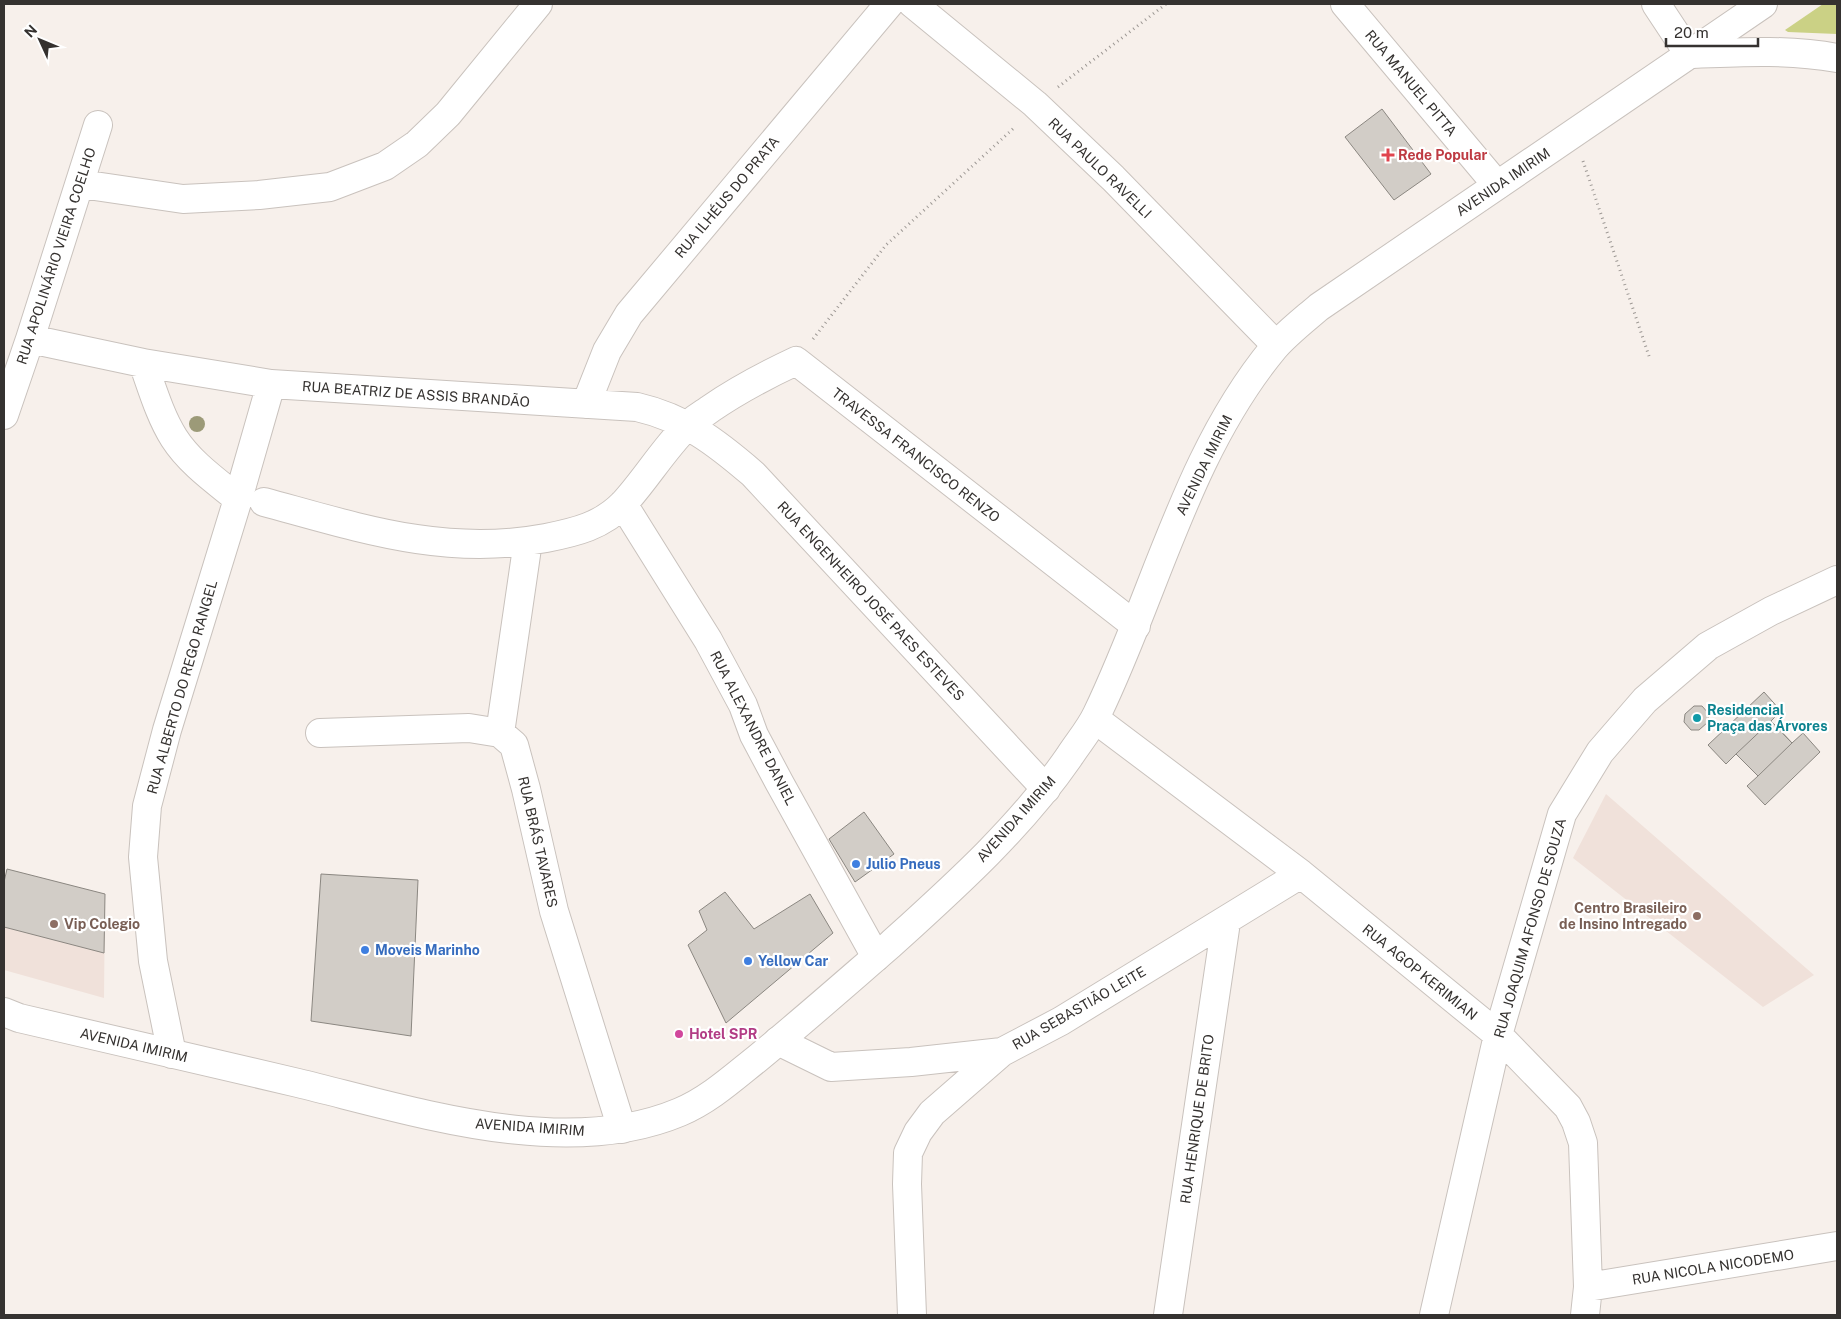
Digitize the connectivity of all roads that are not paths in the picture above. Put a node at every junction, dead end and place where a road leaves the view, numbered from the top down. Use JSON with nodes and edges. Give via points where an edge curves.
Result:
{"nodes":[{"id":1,"x":538,"y":4,"type":"edge"},
{"id":2,"x":889,"y":4,"type":"edge"},
{"id":3,"x":913,"y":4,"type":"edge"},
{"id":4,"x":1344,"y":4,"type":"edge"},
{"id":5,"x":1656,"y":4,"type":"edge"},
{"id":6,"x":1763,"y":4,"type":"edge"},
{"id":7,"x":1690,"y":54,"type":"junction"},
{"id":8,"x":1837,"y":58,"type":"edge"},
{"id":9,"x":98,"y":125,"type":"dead end"},
{"id":10,"x":81,"y":184,"type":"junction"},
{"id":11,"x":1497,"y":186,"type":"junction"},
{"id":12,"x":30,"y":339,"type":"junction"},
{"id":13,"x":1276,"y":345,"type":"junction"},
{"id":14,"x":143,"y":364,"type":"junction"},
{"id":15,"x":272,"y":384,"type":"junction"},
{"id":16,"x":586,"y":404,"type":"junction"},
{"id":17,"x":4,"y":416,"type":"edge"},
{"id":18,"x":687,"y":425,"type":"junction"},
{"id":19,"x":251,"y":501,"type":"junction"},
{"id":20,"x":623,"y":504,"type":"junction"},
{"id":21,"x":528,"y":541,"type":"junction"},
{"id":22,"x":1837,"y":580,"type":"edge"},
{"id":23,"x":1136,"y":626,"type":"junction"},
{"id":24,"x":1095,"y":718,"type":"junction"},
{"id":25,"x":320,"y":733,"type":"dead end"},
{"id":26,"x":500,"y":733,"type":"junction"},
{"id":27,"x":1046,"y":789,"type":"junction"},
{"id":28,"x":1301,"y":874,"type":"junction"},
{"id":29,"x":1226,"y":922,"type":"junction"},
{"id":30,"x":876,"y":956,"type":"junction"},
{"id":31,"x":4,"y":1012,"type":"edge"},
{"id":32,"x":1498,"y":1035,"type":"junction"},
{"id":33,"x":778,"y":1041,"type":"junction"},
{"id":34,"x":1002,"y":1052,"type":"junction"},
{"id":35,"x":172,"y":1054,"type":"junction"},
{"id":36,"x":622,"y":1129,"type":"junction"},
{"id":37,"x":1837,"y":1246,"type":"edge"},
{"id":38,"x":1588,"y":1287,"type":"junction"},
{"id":39,"x":912,"y":1315,"type":"edge"},
{"id":40,"x":1168,"y":1315,"type":"edge"},
{"id":41,"x":1434,"y":1315,"type":"edge"},
{"id":42,"x":1585,"y":1315,"type":"edge"}],
"edges":[{"from":1,"to":10,"type":"street","via":[[448,114],[417,144],[385,166],[330,186],[259,195],[183,199]]},
{"from":2,"to":16,"type":"street","name":"RUA ILHÉUS DO PRATA","via":[[629,314],[608,351]]},
{"from":3,"to":13,"type":"street","name":"RUA PAULO RAVELLI","via":[[1035,104],[1113,178]]},
{"from":4,"to":11,"type":"street","name":"RUA MANUEL PITTA"},
{"from":5,"to":7,"type":"street"},
{"from":6,"to":7,"type":"street","name":"AVENIDA IMIRIM"},
{"from":7,"to":8,"type":"street","via":[[1773,51]]},
{"from":7,"to":11,"type":"street","name":"AVENIDA IMIRIM"},
{"from":9,"to":10,"type":"street","name":"RUA APOLINÁRIO VIEIRA COELHO"},
{"from":10,"to":12,"type":"street","name":"RUA APOLINÁRIO VIEIRA COELHO"},
{"from":11,"to":13,"type":"street","name":"AVENIDA IMIRIM","via":[[1319,307]]},
{"from":12,"to":14,"type":"street","name":"RUA BEATRIZ DE ASSIS BRANDÃO"},
{"from":12,"to":17,"type":"street","name":"RUA APOLINÁRIO VIEIRA COELHO"},
{"from":13,"to":23,"type":"street","name":"AVENIDA IMIRIM","via":[[1239,395],[1210,448],[1174,527]]},
{"from":14,"to":15,"type":"street","name":"RUA BEATRIZ DE ASSIS BRANDÃO"},
{"from":14,"to":19,"type":"street","via":[[174,438],[207,474]]},
{"from":15,"to":16,"type":"street","name":"RUA BEATRIZ DE ASSIS BRANDÃO"},
{"from":15,"to":19,"type":"street","name":"RUA ALBERTO DO REGO RANGEL"},
{"from":16,"to":18,"type":"street","name":"RUA BEATRIZ DE ASSIS BRANDÃO","via":[[637,407]]},
{"from":18,"to":20,"type":"street"},
{"from":18,"to":23,"type":"street","name":"TRAVESSA FRANCISCO RENZO","via":[[758,378],[796,361]]},
{"from":18,"to":27,"type":"street","name":"RUA ENGENHEIRO JOSÉ PAES ESTEVES","via":[[721,446],[753,474]]},
{"from":19,"to":21,"type":"street","via":[[414,540],[458,545]]},
{"from":19,"to":35,"type":"street","name":"RUA ALBERTO DO REGO RANGEL","via":[[167,730],[147,806],[143,857],[153,961]]},
{"from":20,"to":21,"type":"street","via":[[578,532]]},
{"from":20,"to":30,"type":"street","name":"RUA ALEXANDRE DANIEL","via":[[708,640],[743,705],[754,735]]},
{"from":21,"to":26,"type":"street"},
{"from":22,"to":32,"type":"street","name":"RUA JOAQUIM AFONSO DE SOUZA","via":[[1708,646],[1645,700],[1600,752],[1562,814]]},
{"from":23,"to":24,"type":"street","name":"AVENIDA IMIRIM"},
{"from":24,"to":27,"type":"street","name":"AVENIDA IMIRIM"},
{"from":24,"to":28,"type":"street","name":"RUA AGOP KERIMIAN"},
{"from":25,"to":26,"type":"street","via":[[469,728]]},
{"from":26,"to":36,"type":"street","name":"RUA BRÁS TAVARES","via":[[514,745],[554,911]]},
{"from":27,"to":30,"type":"street","name":"AVENIDA IMIRIM","via":[[938,901]]},
{"from":28,"to":29,"type":"street","name":"RUA SEBASTIÃO LEITE"},
{"from":28,"to":32,"type":"street","name":"RUA AGOP KERIMIAN"},
{"from":29,"to":34,"type":"street","name":"RUA SEBASTIÃO LEITE","via":[[1061,1022]]},
{"from":29,"to":40,"type":"street","name":"RUA HENRIQUE DE BRITO"},
{"from":30,"to":33,"type":"street","name":"AVENIDA IMIRIM"},
{"from":31,"to":35,"type":"street","name":"AVENIDA IMIRIM"},
{"from":32,"to":38,"type":"street","name":"RUA AGOP KERIMIAN","via":[[1568,1107],[1576,1122],[1583,1144]]},
{"from":32,"to":41,"type":"street","name":"RUA JOAQUIM AFONSO DE SOUZA"},
{"from":33,"to":34,"type":"street","name":"RUA SEBASTIÃO LEITE","via":[[831,1067]]},
{"from":33,"to":36,"type":"street","name":"AVENIDA IMIRIM","via":[[721,1088],[684,1111]]},
{"from":34,"to":39,"type":"street","via":[[932,1113],[908,1153]]},
{"from":35,"to":36,"type":"street","name":"AVENIDA IMIRIM","via":[[485,1127],[572,1133]]},
{"from":37,"to":38,"type":"street","name":"RUA NICOLA NICODEMO"},
{"from":38,"to":42,"type":"street","name":"RUA AGOP KERIMIAN"}]}
